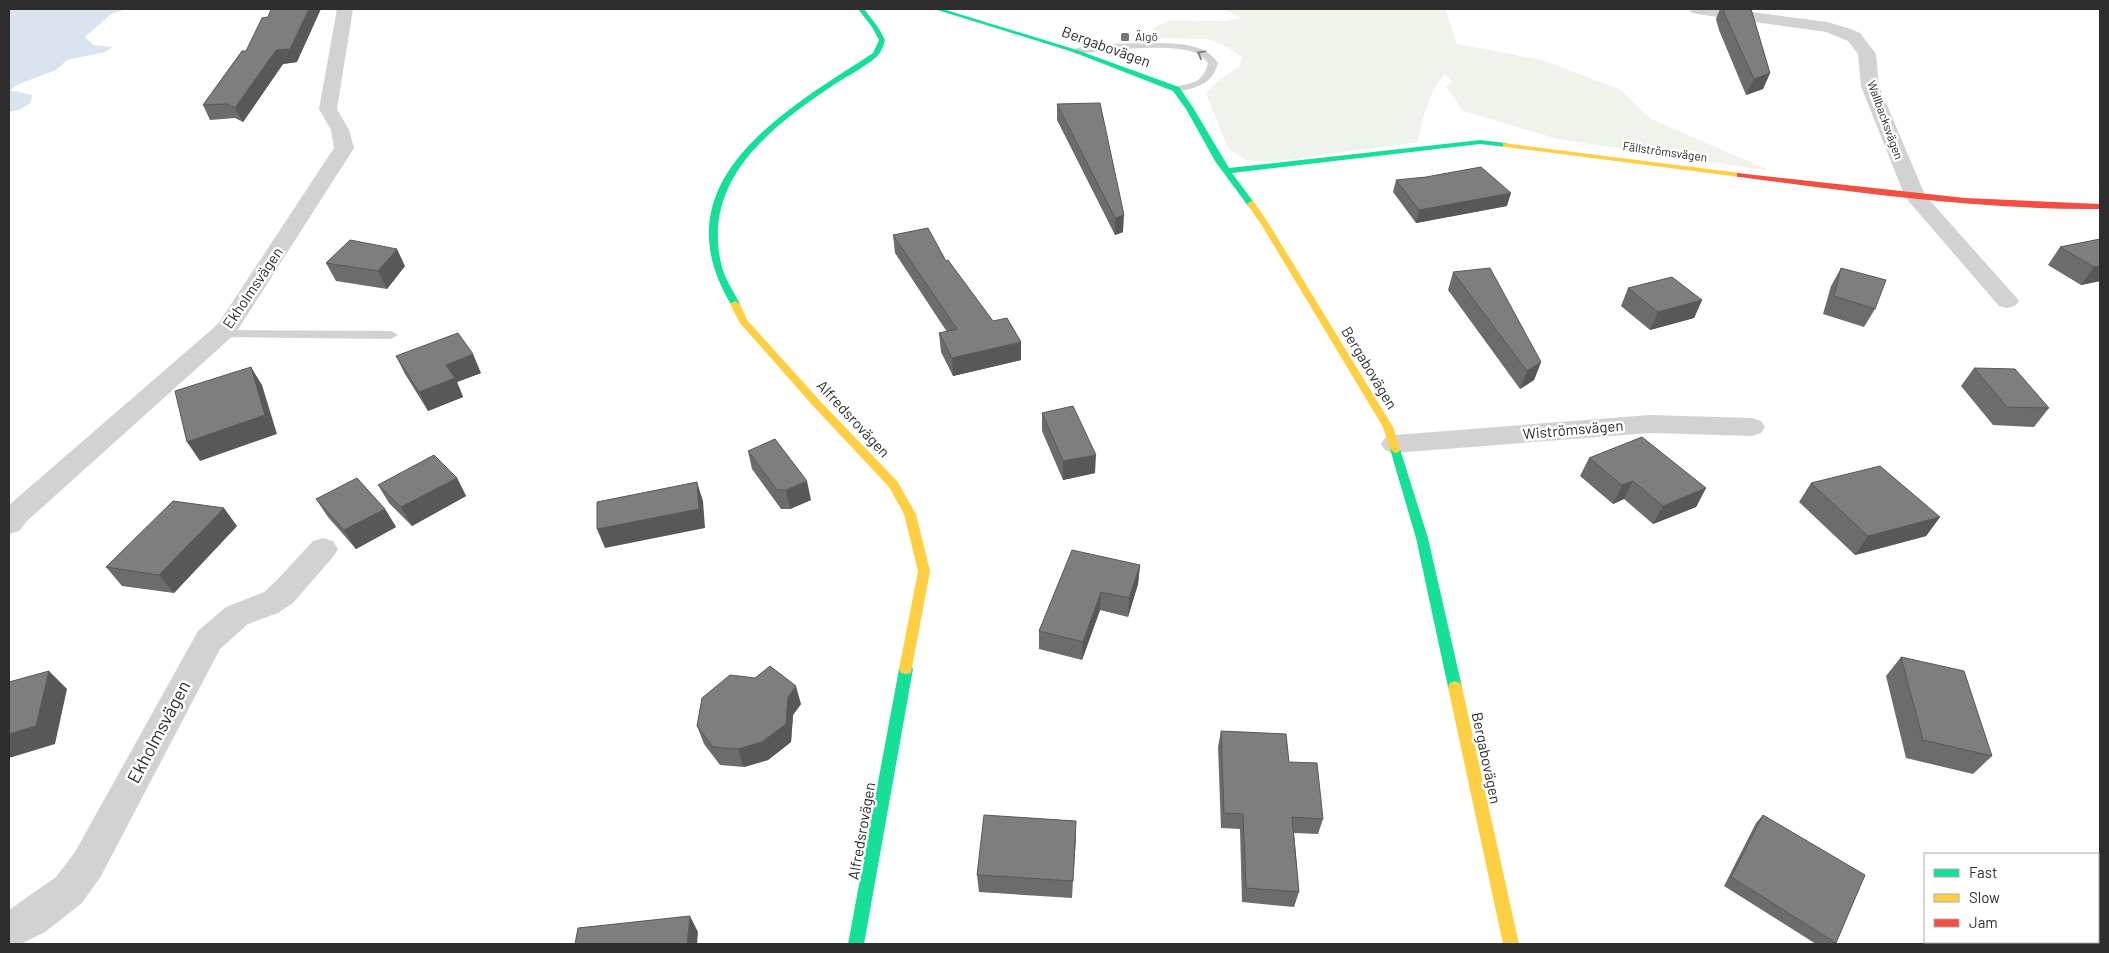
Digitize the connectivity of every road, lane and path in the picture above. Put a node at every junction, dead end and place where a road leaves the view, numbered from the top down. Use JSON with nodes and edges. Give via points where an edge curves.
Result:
{"nodes":[{"id":1,"x":346,"y":9,"type":"edge"},
{"id":2,"x":861,"y":9,"type":"edge"},
{"id":3,"x":937,"y":9,"type":"edge"},
{"id":4,"x":1697,"y":9,"type":"edge"},
{"id":5,"x":1074,"y":51,"type":"junction"},
{"id":6,"x":1176,"y":89,"type":"junction"},
{"id":7,"x":1227,"y":171,"type":"junction"},
{"id":8,"x":1915,"y":197,"type":"junction"},
{"id":9,"x":2100,"y":207,"type":"edge"},
{"id":10,"x":2006,"y":301,"type":"dead end"},
{"id":11,"x":222,"y":334,"type":"junction"},
{"id":12,"x":391,"y":335,"type":"dead end"},
{"id":13,"x":1752,"y":427,"type":"dead end"},
{"id":14,"x":1394,"y":444,"type":"junction"},
{"id":15,"x":9,"y":524,"type":"edge"},
{"id":16,"x":323,"y":549,"type":"dead end"},
{"id":17,"x":9,"y":930,"type":"edge"},
{"id":18,"x":856,"y":944,"type":"edge"},
{"id":19,"x":1511,"y":944,"type":"edge"}],
"edges":[{"from":1,"to":11,"type":"street","name":"Ekholmsvägen","via":[[328,109],[340,130],[344,148]]},
{"from":2,"to":18,"type":"street","name":"Alfredsrovägen","via":[[879,29],[882,40],[876,54],[763,134],[724,183],[713,214],[716,263],[743,321],[893,484],[910,514],[924,571]]},
{"from":3,"to":5,"type":"street","name":"Bergabovägen"},
{"from":4,"to":8,"type":"street","name":"Wallbacksvägen","via":[[1827,27],[1854,37],[1867,54],[1870,86]]},
{"from":5,"to":6,"type":"street","name":"Bergabovägen"},
{"from":6,"to":5,"type":"lane","one_way":true,"via":[[1200,85],[1211,74],[1213,62],[1204,53],[1186,47]]},
{"from":6,"to":7,"type":"street","name":"Bergabovägen"},
{"from":7,"to":8,"type":"street","name":"Fällströmsvägen","via":[[1480,142]]},
{"from":7,"to":14,"type":"street","name":"Bergabovägen","via":[[1270,233],[1388,427]]},
{"from":8,"to":9,"type":"street","name":"Fällströmsvägen"},
{"from":8,"to":10,"type":"street","name":"Wallbacksvägen"},
{"from":11,"to":12,"type":"lane"},
{"from":11,"to":15,"type":"street","name":"Ekholmsvägen"},
{"from":13,"to":14,"type":"street","name":"Wiströmsvägen","via":[[1650,424]]},
{"from":14,"to":19,"type":"street","name":"Bergabovägen","via":[[1422,538]]},
{"from":16,"to":17,"type":"street","name":"Ekholmsvägen","via":[[273,602],[228,621],[209,640],[88,864],[68,890],[31,919]]}]}
